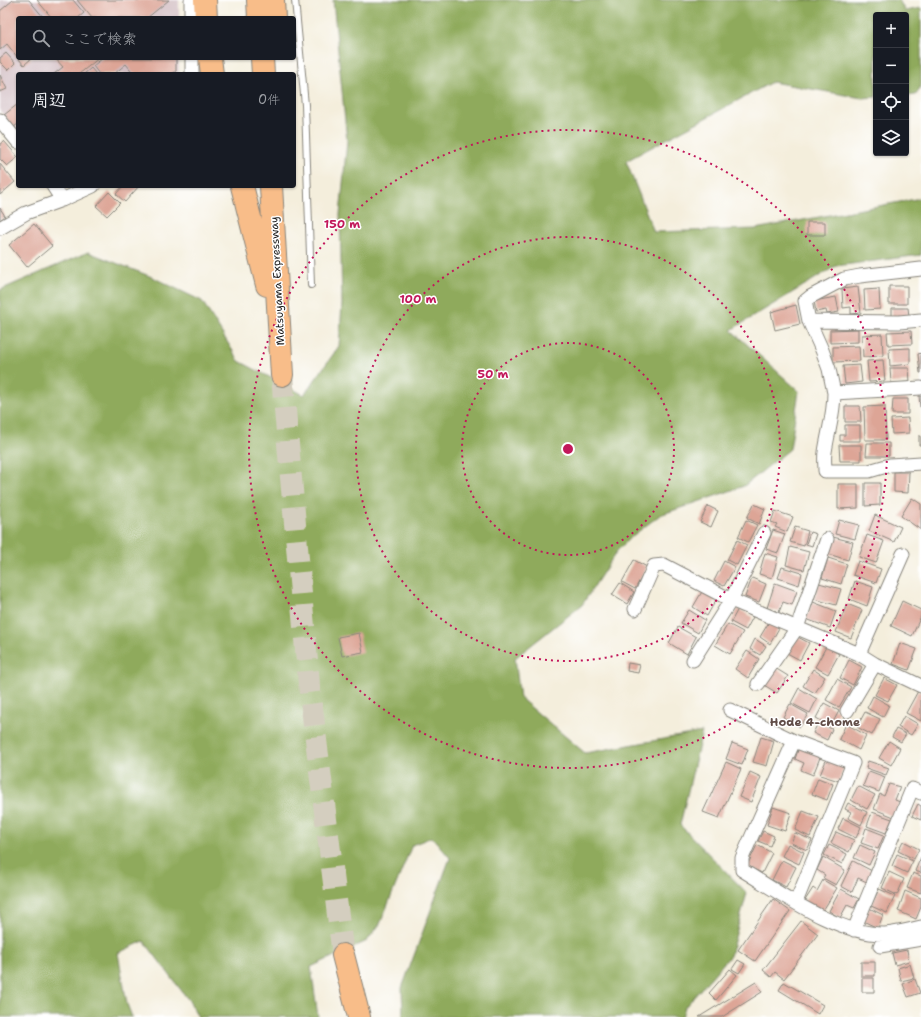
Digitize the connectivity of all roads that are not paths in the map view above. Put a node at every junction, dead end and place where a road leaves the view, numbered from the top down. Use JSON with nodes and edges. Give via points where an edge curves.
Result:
{"nodes":[{"id":1,"x":191,"y":0,"type":"edge"},
{"id":2,"x":206,"y":0,"type":"edge"},
{"id":3,"x":258,"y":0,"type":"edge"},
{"id":4,"x":274,"y":0,"type":"edge"},
{"id":5,"x":295,"y":0,"type":"edge"},
{"id":6,"x":191,"y":16,"type":"edge"},
{"id":7,"x":206,"y":16,"type":"edge"},
{"id":8,"x":259,"y":16,"type":"edge"},
{"id":9,"x":274,"y":16,"type":"edge"},
{"id":10,"x":192,"y":60,"type":"edge"},
{"id":11,"x":210,"y":60,"type":"edge"},
{"id":12,"x":262,"y":60,"type":"edge"},
{"id":13,"x":276,"y":60,"type":"edge"},
{"id":14,"x":192,"y":72,"type":"edge"},
{"id":15,"x":212,"y":72,"type":"edge"},
{"id":16,"x":263,"y":72,"type":"edge"},
{"id":17,"x":275,"y":72,"type":"edge"},
{"id":18,"x":0,"y":120,"type":"edge"},
{"id":19,"x":16,"y":140,"type":"edge"},
{"id":20,"x":54,"y":188,"type":"edge"},
{"id":21,"x":89,"y":188,"type":"edge"},
{"id":22,"x":243,"y":188,"type":"edge"},
{"id":23,"x":271,"y":188,"type":"edge"},
{"id":24,"x":62,"y":200,"type":"junction"},
{"id":25,"x":0,"y":228,"type":"edge"},
{"id":26,"x":921,"y":269,"type":"edge"},
{"id":27,"x":311,"y":284,"type":"dead end"},
{"id":28,"x":921,"y":320,"type":"edge"},
{"id":29,"x":809,"y":321,"type":"junction"},
{"id":30,"x":281,"y":344,"type":"junction"},
{"id":31,"x":282,"y":376,"type":"tunnel mouth"},
{"id":32,"x":921,"y":388,"type":"edge"},
{"id":33,"x":834,"y":393,"type":"junction"},
{"id":34,"x":921,"y":463,"type":"edge"},
{"id":35,"x":764,"y":533,"type":"dead end"},
{"id":36,"x":826,"y":539,"type":"dead end"},
{"id":37,"x":903,"y":554,"type":"dead end"},
{"id":38,"x":731,"y":600,"type":"junction"},
{"id":39,"x":634,"y":609,"type":"dead end"},
{"id":40,"x":797,"y":628,"type":"junction"},
{"id":41,"x":859,"y":654,"type":"junction"},
{"id":42,"x":693,"y":660,"type":"dead end"},
{"id":43,"x":875,"y":664,"type":"junction"},
{"id":44,"x":919,"y":681,"type":"edge"},
{"id":45,"x":758,"y":684,"type":"dead end"},
{"id":46,"x":730,"y":710,"type":"dead end"},
{"id":47,"x":847,"y":711,"type":"dead end"},
{"id":48,"x":794,"y":741,"type":"junction"},
{"id":49,"x":921,"y":793,"type":"edge"},
{"id":50,"x":796,"y":902,"type":"junction"},
{"id":51,"x":921,"y":927,"type":"edge"},
{"id":52,"x":854,"y":930,"type":"junction"},
{"id":53,"x":921,"y":940,"type":"edge"},
{"id":54,"x":880,"y":946,"type":"dead end"},
{"id":55,"x":343,"y":955,"type":"tunnel mouth"},
{"id":56,"x":359,"y":1017,"type":"edge"}],
"edges":[{"from":1,"to":6,"type":"street"},
{"from":2,"to":7,"type":"highway"},
{"from":3,"to":8,"type":"highway"},
{"from":4,"to":9,"type":"highway"},
{"from":5,"to":27,"type":"lane","via":[[305,105]]},
{"from":10,"to":14,"type":"street"},
{"from":11,"to":15,"type":"highway"},
{"from":12,"to":16,"type":"highway"},
{"from":13,"to":17,"type":"highway"},
{"from":18,"to":19,"type":"street"},
{"from":20,"to":24,"type":"street"},
{"from":21,"to":24,"type":"street"},
{"from":22,"to":30,"type":"highway"},
{"from":23,"to":30,"type":"highway","name":"Matsuyama Expressway"},
{"from":24,"to":25,"type":"street","via":[[26,213]]},
{"from":26,"to":29,"type":"street","via":[[844,279],[805,301]]},
{"from":28,"to":29,"type":"street"},
{"from":29,"to":33,"type":"street","via":[[829,369]]},
{"from":30,"to":31,"type":"highway","name":"Matsuyama Expressway"},
{"from":32,"to":33,"type":"street"},
{"from":33,"to":34,"type":"street","via":[[832,418],[824,454],[825,471],[869,471],[890,465]]},
{"from":35,"to":38,"type":"street"},
{"from":36,"to":40,"type":"street"},
{"from":37,"to":41,"type":"street"},
{"from":38,"to":39,"type":"street","via":[[664,565],[654,566]]},
{"from":38,"to":40,"type":"street"},
{"from":38,"to":42,"type":"street"},
{"from":40,"to":41,"type":"street"},
{"from":40,"to":45,"type":"street"},
{"from":41,"to":43,"type":"street"},
{"from":43,"to":44,"type":"street"},
{"from":43,"to":47,"type":"street"},
{"from":46,"to":48,"type":"street"},
{"from":48,"to":50,"type":"street","via":[[742,858],[742,870]]},
{"from":48,"to":50,"type":"street","via":[[852,763]]},
{"from":49,"to":52,"type":"street","via":[[912,789]]},
{"from":50,"to":52,"type":"street","via":[[820,916]]},
{"from":51,"to":52,"type":"street","via":[[885,934]]},
{"from":53,"to":54,"type":"street"},
{"from":55,"to":56,"type":"highway"}]}
